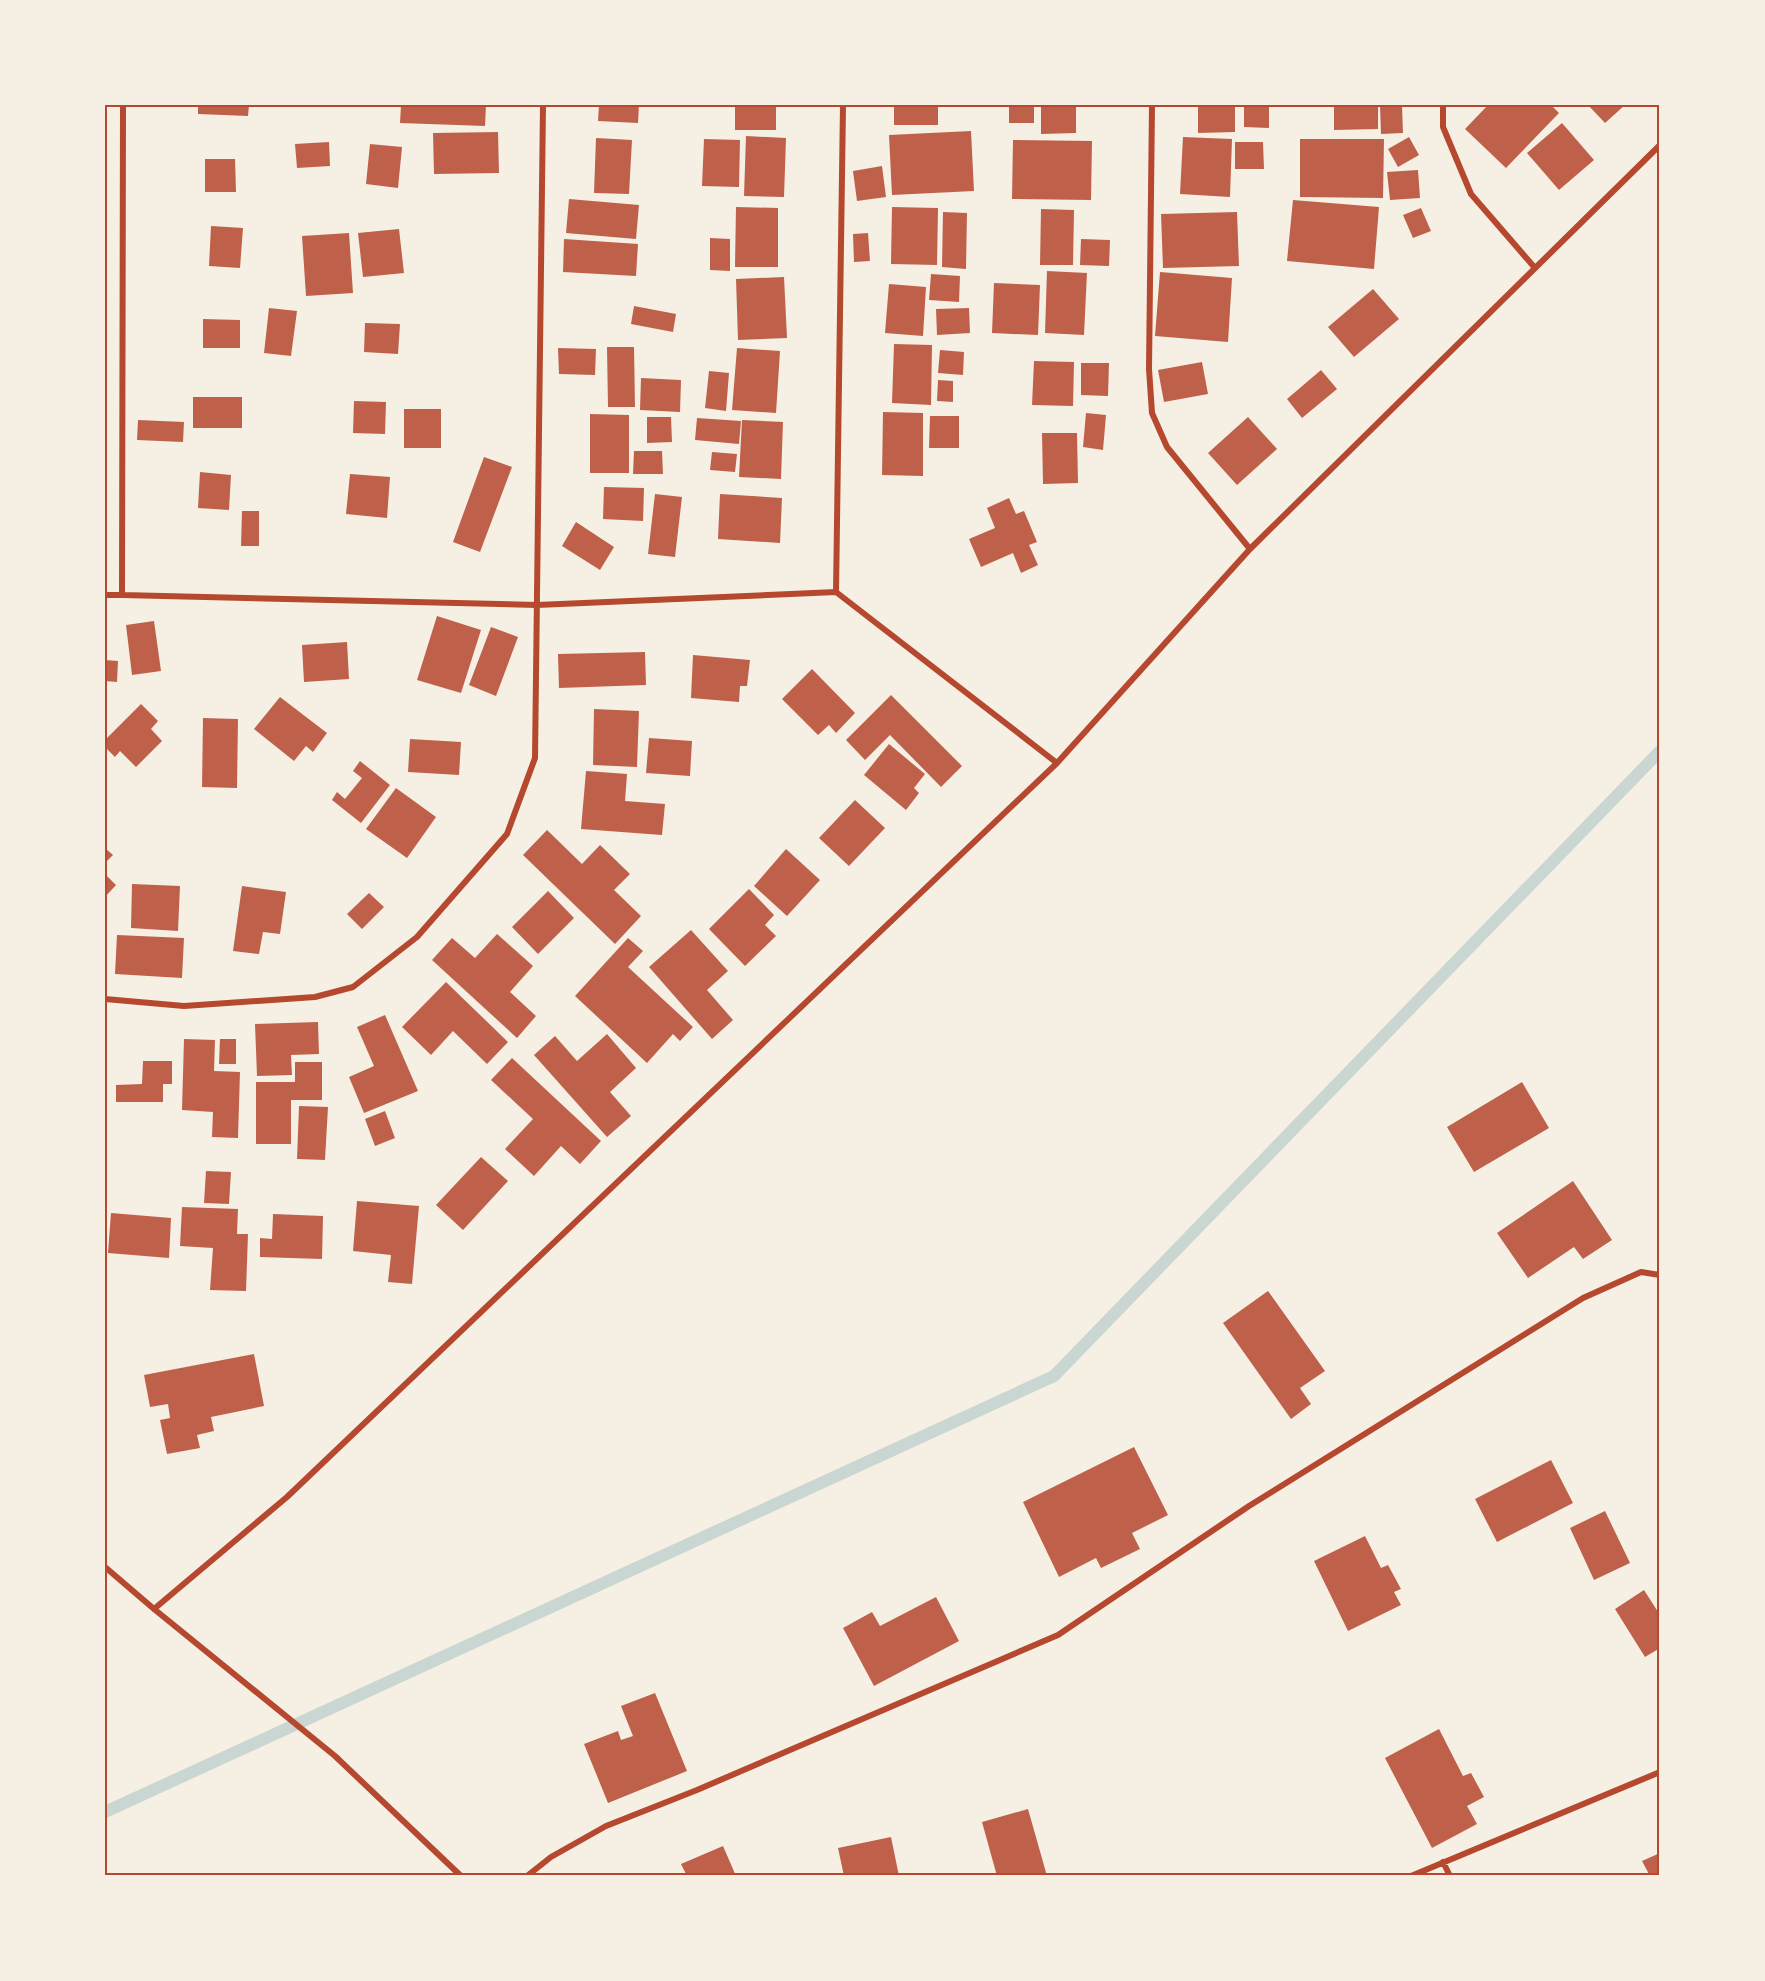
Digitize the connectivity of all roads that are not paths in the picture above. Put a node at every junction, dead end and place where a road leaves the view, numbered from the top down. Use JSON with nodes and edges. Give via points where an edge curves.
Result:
{"nodes":[{"id":1,"x":123,"y":105,"type":"edge"},
{"id":2,"x":543,"y":105,"type":"edge"},
{"id":3,"x":843,"y":105,"type":"edge"},
{"id":4,"x":1152,"y":105,"type":"edge"},
{"id":5,"x":1443,"y":105,"type":"edge"},
{"id":6,"x":1660,"y":145,"type":"edge"},
{"id":7,"x":1535,"y":268,"type":"junction"},
{"id":8,"x":1250,"y":549,"type":"junction"},
{"id":9,"x":836,"y":592,"type":"junction"},
{"id":10,"x":105,"y":595,"type":"edge"},
{"id":11,"x":122,"y":595,"type":"junction"},
{"id":12,"x":537,"y":605,"type":"junction"},
{"id":13,"x":1057,"y":763,"type":"junction"},
{"id":14,"x":105,"y":999,"type":"edge"},
{"id":15,"x":1660,"y":1275,"type":"edge"},
{"id":16,"x":105,"y":1567,"type":"edge"},
{"id":17,"x":154,"y":1609,"type":"junction"},
{"id":18,"x":1660,"y":1772,"type":"edge"},
{"id":19,"x":1443,"y":1862,"type":"junction"},
{"id":20,"x":461,"y":1876,"type":"edge"},
{"id":21,"x":527,"y":1876,"type":"edge"},
{"id":22,"x":1411,"y":1876,"type":"edge"},
{"id":23,"x":1449,"y":1876,"type":"edge"}],
"edges":[{"from":1,"to":11,"type":"street"},
{"from":2,"to":12,"type":"street"},
{"from":3,"to":9,"type":"street"},
{"from":4,"to":8,"type":"street","via":[[1152,413],[1167,447]]},
{"from":5,"to":7,"type":"street","via":[[1443,127],[1471,194]]},
{"from":6,"to":7,"type":"street"},
{"from":7,"to":8,"type":"street"},
{"from":8,"to":13,"type":"street"},
{"from":9,"to":12,"type":"street"},
{"from":9,"to":13,"type":"street"},
{"from":10,"to":11,"type":"street"},
{"from":11,"to":12,"type":"street"},
{"from":12,"to":14,"type":"street","via":[[535,758],[507,834],[417,937],[353,987],[315,997],[183,1006]]},
{"from":13,"to":17,"type":"street","via":[[287,1497]]},
{"from":15,"to":21,"type":"street","via":[[1641,1272],[1583,1298],[1249,1506],[1058,1635],[606,1826],[551,1857]]},
{"from":16,"to":17,"type":"street"},
{"from":17,"to":20,"type":"street","via":[[335,1756]]},
{"from":18,"to":19,"type":"street"},
{"from":19,"to":22,"type":"street"},
{"from":19,"to":23,"type":"street"}]}
